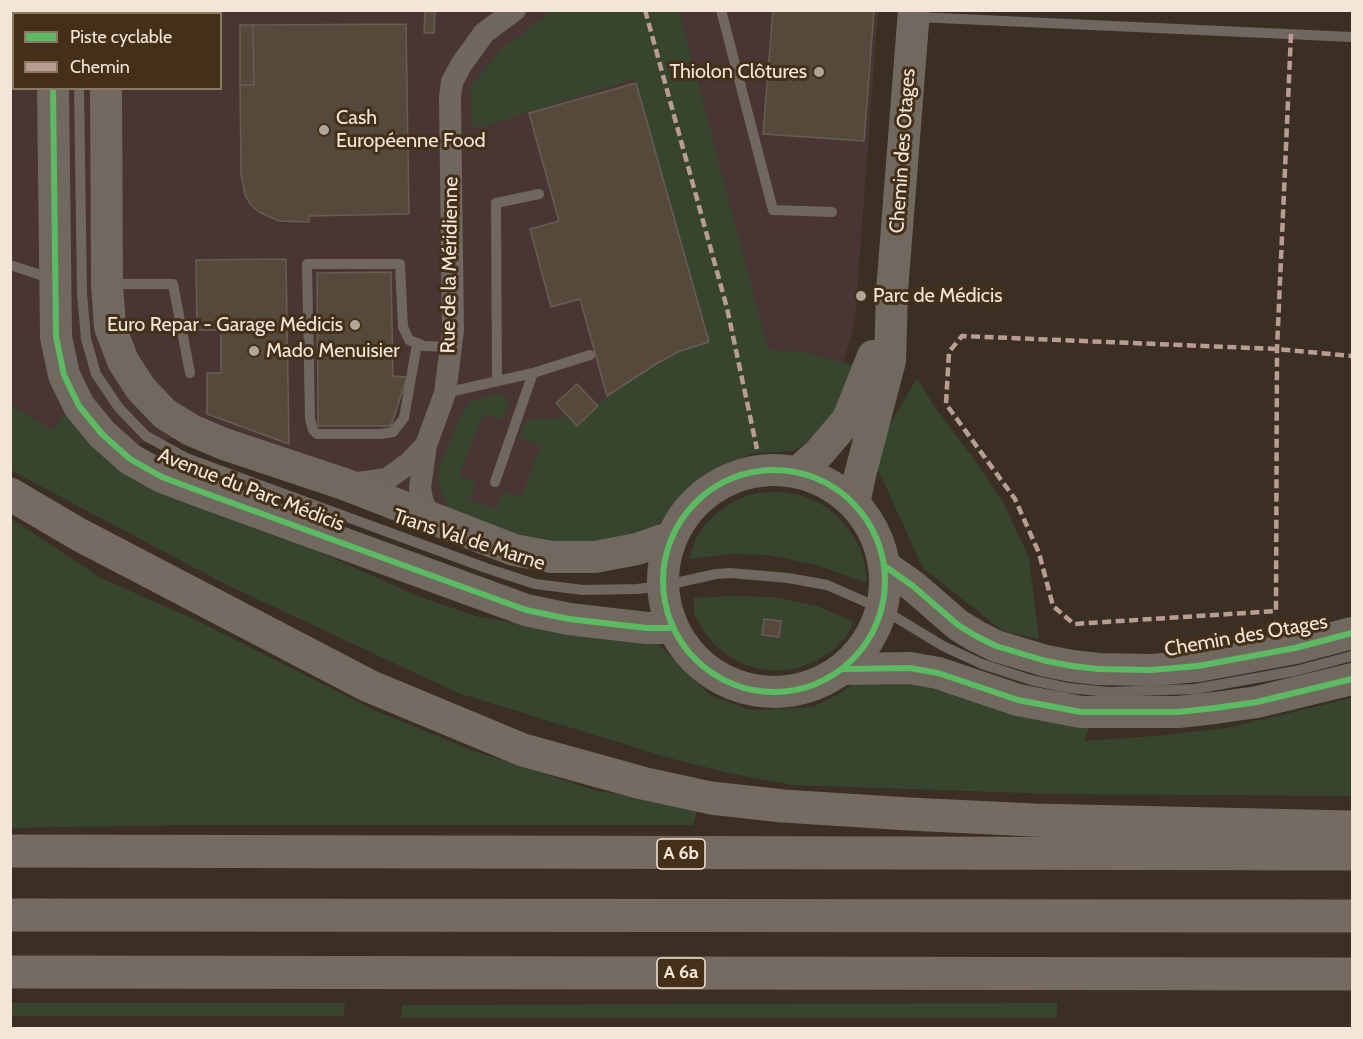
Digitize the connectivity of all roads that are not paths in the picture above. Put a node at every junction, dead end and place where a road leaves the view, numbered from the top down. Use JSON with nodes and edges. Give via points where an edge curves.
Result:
{"nodes":[{"id":1,"x":515,"y":10,"type":"edge"},
{"id":2,"x":721,"y":10,"type":"edge"},
{"id":3,"x":914,"y":14,"type":"edge"},
{"id":4,"x":1353,"y":38,"type":"edge"},
{"id":5,"x":53,"y":90,"type":"edge"},
{"id":6,"x":79,"y":90,"type":"edge"},
{"id":7,"x":106,"y":90,"type":"edge"},
{"id":8,"x":539,"y":194,"type":"dead end"},
{"id":9,"x":832,"y":212,"type":"dead end"},
{"id":10,"x":10,"y":265,"type":"edge"},
{"id":11,"x":56,"y":280,"type":"junction"},
{"id":12,"x":107,"y":284,"type":"junction"},
{"id":13,"x":892,"y":291,"type":"junction"},
{"id":14,"x":417,"y":344,"type":"junction"},
{"id":15,"x":450,"y":347,"type":"junction"},
{"id":16,"x":590,"y":355,"type":"dead end"},
{"id":17,"x":190,"y":373,"type":"dead end"},
{"id":18,"x":533,"y":373,"type":"junction"},
{"id":19,"x":497,"y":381,"type":"junction"},
{"id":20,"x":445,"y":393,"type":"junction"},
{"id":21,"x":426,"y":445,"type":"junction"},
{"id":22,"x":799,"y":471,"type":"junction"},
{"id":23,"x":495,"y":482,"type":"dead end"},
{"id":24,"x":344,"y":484,"type":"junction"},
{"id":25,"x":10,"y":494,"type":"edge"},
{"id":26,"x":854,"y":504,"type":"junction"},
{"id":27,"x":429,"y":518,"type":"junction"},
{"id":28,"x":671,"y":537,"type":"junction"},
{"id":29,"x":886,"y":567,"type":"junction"},
{"id":30,"x":662,"y":586,"type":"junction"},
{"id":31,"x":875,"y":624,"type":"junction"},
{"id":32,"x":672,"y":628,"type":"junction"},
{"id":33,"x":1353,"y":633,"type":"edge"},
{"id":34,"x":1353,"y":656,"type":"edge"},
{"id":35,"x":843,"y":669,"type":"junction"},
{"id":36,"x":1353,"y":679,"type":"edge"},
{"id":37,"x":1353,"y":827,"type":"edge"},
{"id":38,"x":10,"y":851,"type":"edge"},
{"id":39,"x":1353,"y":854,"type":"edge"},
{"id":40,"x":10,"y":915,"type":"edge"},
{"id":41,"x":1353,"y":916,"type":"edge"},
{"id":42,"x":10,"y":972,"type":"edge"},
{"id":43,"x":1353,"y":974,"type":"edge"}],
"edges":[{"from":1,"to":15,"type":"street","name":"Rue de la Méridienne","via":[[484,33],[452,82]]},
{"from":2,"to":9,"type":"lane","via":[[773,210]]},
{"from":3,"to":4,"type":"lane"},
{"from":3,"to":13,"type":"street","name":"Chemin des Otages"},
{"from":5,"to":11,"type":"street","name":"Avenue du Parc Médicis"},
{"from":6,"to":30,"type":"lane","name":"Trans Val de Marne","via":[[86,339],[96,374],[118,408],[146,436],[186,458],[536,584],[583,590]]},
{"from":7,"to":12,"type":"street","name":"Avenue du Parc Médicis"},
{"from":8,"to":19,"type":"lane","via":[[496,203]]},
{"from":10,"to":11,"type":"lane"},
{"from":11,"to":32,"type":"street","name":"Avenue du Parc Médicis","via":[[56,337],[64,375],[79,406],[130,459],[162,477],[526,610],[569,619]]},
{"from":12,"to":17,"type":"lane","via":[[173,284]]},
{"from":12,"to":24,"type":"street","name":"Avenue du Parc Médicis","via":[[110,327],[123,361],[165,414],[224,444]]},
{"from":13,"to":22,"type":"street","name":"Chemin des Otages","via":[[869,371],[848,419]]},
{"from":13,"to":26,"type":"street","name":"Chemin des Otages","via":[[890,361]]},
{"from":14,"to":14,"type":"lane","via":[[409,340],[403,327],[400,264],[307,264],[310,418],[317,434],[393,432],[404,418]]},
{"from":14,"to":15,"type":"lane"},
{"from":15,"to":20,"type":"street","name":"Rue de la Méridienne"},
{"from":16,"to":18,"type":"lane"},
{"from":18,"to":19,"type":"lane"},
{"from":18,"to":23,"type":"lane"},
{"from":19,"to":20,"type":"lane"},
{"from":20,"to":21,"type":"street","name":"Rue de la Méridienne"},
{"from":21,"to":24,"type":"street","name":"Rue de la Méridienne","via":[[387,479]]},
{"from":21,"to":27,"type":"street","via":[[420,488]]},
{"from":22,"to":26,"type":"street","via":[[831,485]]},
{"from":22,"to":28,"type":"street","via":[[761,470],[733,477],[707,491],[686,512]]},
{"from":24,"to":27,"type":"street","name":"Avenue du Parc Médicis"},
{"from":25,"to":37,"type":"highway","via":[[369,686],[523,750],[642,783],[711,798],[909,814]]},
{"from":26,"to":29,"type":"street","via":[[869,524]]},
{"from":27,"to":28,"type":"street","name":"Avenue du Parc Médicis","via":[[514,550],[551,557],[595,557]]},
{"from":28,"to":30,"type":"street"},
{"from":29,"to":31,"type":"street"},
{"from":29,"to":33,"type":"street","name":"Chemin des Otages","via":[[976,636],[996,646],[1072,666],[1151,670],[1198,666]]},
{"from":30,"to":31,"type":"lane","name":"Trans Val de Marne","via":[[716,574],[788,578],[827,585]]},
{"from":30,"to":32,"type":"street"},
{"from":31,"to":34,"type":"lane","name":"Trans Val de Marne","via":[[1031,680],[1109,692],[1221,686]]},
{"from":31,"to":35,"type":"street","via":[[868,642]]},
{"from":32,"to":35,"type":"street","via":[[688,652],[709,672],[734,686],[762,692],[791,692],[819,684]]},
{"from":35,"to":36,"type":"street","via":[[910,668],[1018,700],[1081,712],[1215,708]]},
{"from":38,"to":39,"type":"highway","number":"A 6b"},
{"from":40,"to":41,"type":"highway"},
{"from":42,"to":43,"type":"highway","number":"A 6a"}]}
